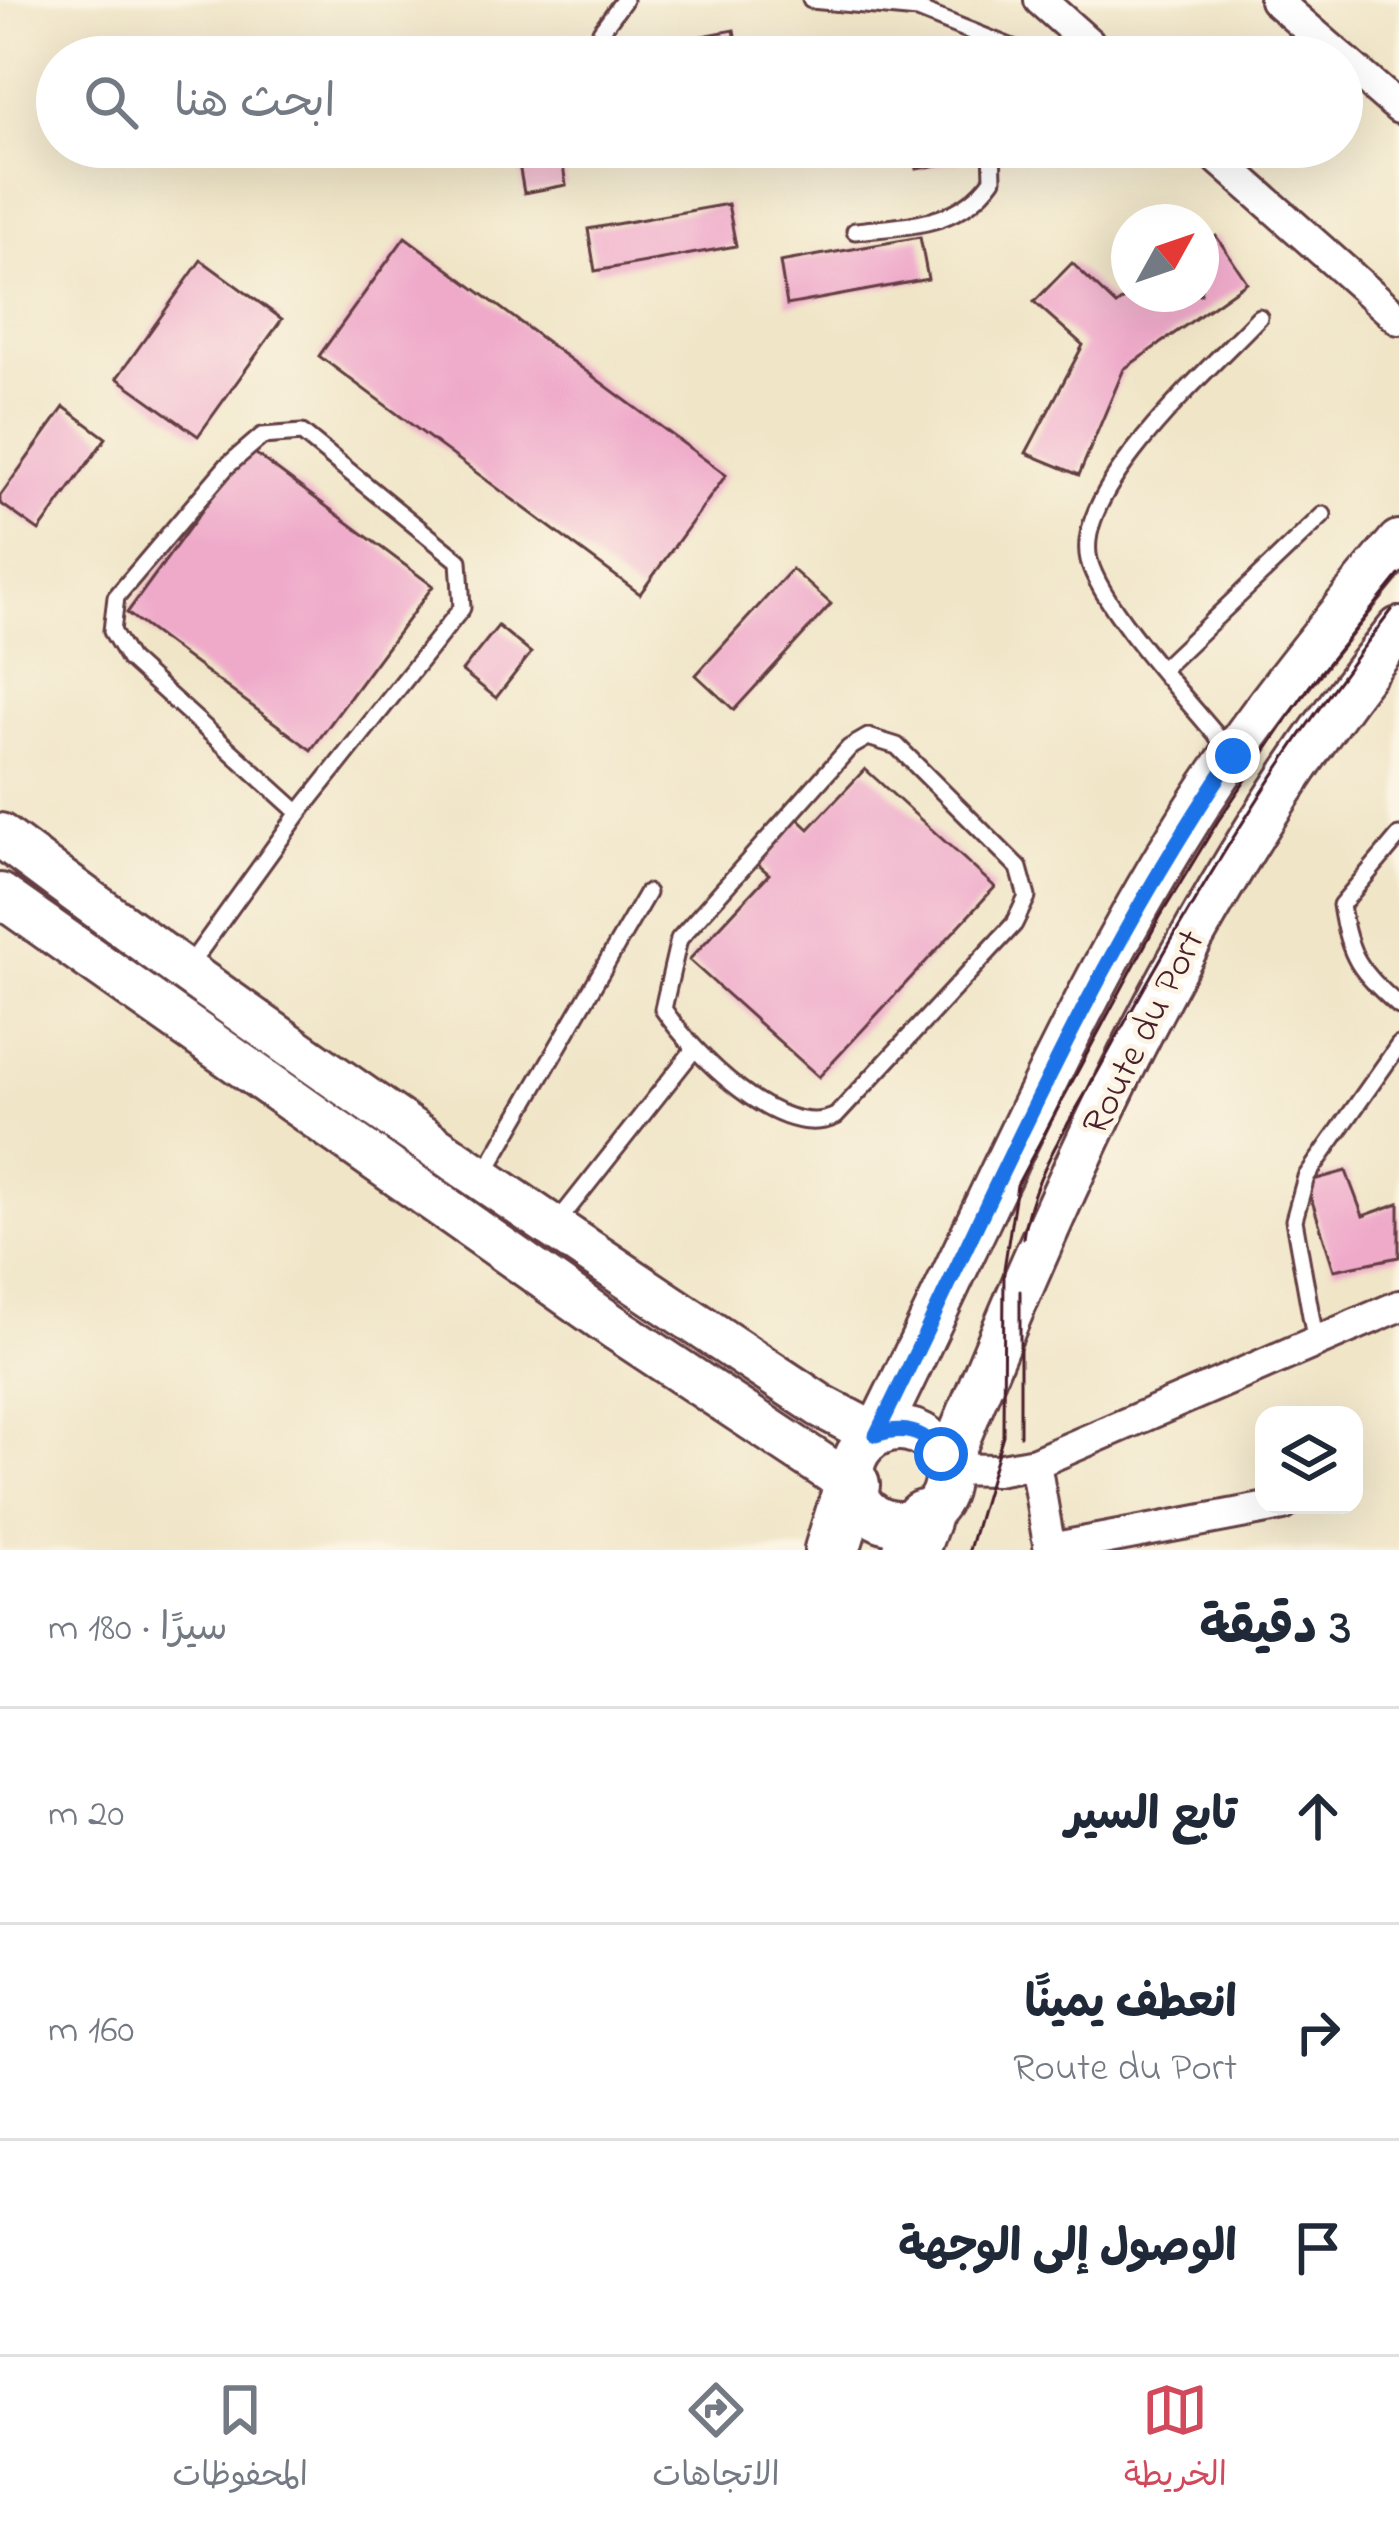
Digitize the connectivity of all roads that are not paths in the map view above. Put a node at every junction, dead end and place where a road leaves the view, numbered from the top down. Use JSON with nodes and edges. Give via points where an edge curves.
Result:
{"nodes":[{"id":1,"x":624,"y":0,"type":"edge"},
{"id":2,"x":811,"y":0,"type":"edge"},
{"id":3,"x":1040,"y":0,"type":"edge"},
{"id":4,"x":1275,"y":0,"type":"edge"},
{"id":5,"x":602,"y":36,"type":"edge"},
{"id":6,"x":985,"y":36,"type":"edge"},
{"id":7,"x":1080,"y":36,"type":"edge"},
{"id":8,"x":1316,"y":36,"type":"edge"},
{"id":9,"x":1363,"y":77,"type":"edge"},
{"id":10,"x":1399,"y":108,"type":"edge"},
{"id":11,"x":993,"y":168,"type":"edge"},
{"id":12,"x":1228,"y":168,"type":"edge"},
{"id":13,"x":855,"y":230,"type":"dead end"},
{"id":14,"x":1258,"y":316,"type":"dead end"},
{"id":15,"x":1399,"y":319,"type":"edge"},
{"id":16,"x":1323,"y":515,"type":"dead end"},
{"id":17,"x":1399,"y":542,"type":"edge"},
{"id":18,"x":1399,"y":629,"type":"edge"},
{"id":19,"x":1163,"y":668,"type":"junction"},
{"id":20,"x":1233,"y":756,"type":"junction"},
{"id":21,"x":299,"y":813,"type":"junction"},
{"id":22,"x":0,"y":835,"type":"edge"},
{"id":23,"x":1399,"y":836,"type":"edge"},
{"id":24,"x":647,"y":893,"type":"dead end"},
{"id":25,"x":0,"y":895,"type":"edge"},
{"id":26,"x":184,"y":973,"type":"junction"},
{"id":27,"x":1399,"y":1006,"type":"edge"},
{"id":28,"x":1399,"y":1045,"type":"edge"},
{"id":29,"x":692,"y":1052,"type":"junction"},
{"id":30,"x":480,"y":1180,"type":"junction"},
{"id":31,"x":552,"y":1228,"type":"junction"},
{"id":32,"x":1399,"y":1306,"type":"edge"},
{"id":33,"x":1315,"y":1338,"type":"junction"},
{"id":34,"x":876,"y":1435,"type":"junction"},
{"id":35,"x":1035,"y":1463,"type":"junction"},
{"id":36,"x":946,"y":1468,"type":"junction"},
{"id":37,"x":852,"y":1485,"type":"junction"},
{"id":38,"x":1255,"y":1510,"type":"edge"},
{"id":39,"x":917,"y":1534,"type":"edge"},
{"id":40,"x":832,"y":1550,"type":"edge"},
{"id":41,"x":1050,"y":1550,"type":"edge"}],
"edges":[{"from":1,"to":5,"type":"lane"},
{"from":2,"to":6,"type":"lane","via":[[918,10]]},
{"from":3,"to":7,"type":"street"},
{"from":4,"to":8,"type":"street"},
{"from":9,"to":10,"type":"street"},
{"from":11,"to":13,"type":"lane","via":[[963,211],[939,222]]},
{"from":12,"to":15,"type":"street"},
{"from":14,"to":19,"type":"lane","via":[[1119,469],[1094,512],[1088,558],[1104,593]]},
{"from":16,"to":19,"type":"lane"},
{"from":17,"to":20,"type":"main road","name":"Route du Port","via":[[1294,667]]},
{"from":18,"to":36,"type":"main road","name":"Route du Port","via":[[1333,710],[1231,864],[1020,1288]]},
{"from":19,"to":20,"type":"lane"},
{"from":20,"to":34,"type":"main road","name":"Route du Port","via":[[1079,1016]]},
{"from":21,"to":21,"type":"lane","via":[[462,608],[464,579],[459,561],[302,433],[262,436],[227,466],[116,597],[112,632],[128,659]]},
{"from":21,"to":26,"type":"lane"},
{"from":22,"to":26,"type":"main road"},
{"from":23,"to":27,"type":"lane","via":[[1341,905],[1361,972]]},
{"from":24,"to":30,"type":"lane"},
{"from":25,"to":37,"type":"main road"},
{"from":26,"to":30,"type":"main road"},
{"from":28,"to":33,"type":"lane","via":[[1306,1177],[1294,1220]]},
{"from":29,"to":29,"type":"lane","via":[[788,1120],[817,1126],[836,1117],[1014,924],[1027,896],[1019,868],[897,746],[868,737],[849,748],[679,939],[663,1009]]},
{"from":29,"to":31,"type":"lane"},
{"from":30,"to":31,"type":"main road"},
{"from":31,"to":34,"type":"main road"},
{"from":32,"to":33,"type":"street"},
{"from":33,"to":35,"type":"street"},
{"from":34,"to":36,"type":"main road","via":[[920,1434]]},
{"from":34,"to":37,"type":"main road","via":[[856,1456]]},
{"from":35,"to":36,"type":"street"},
{"from":35,"to":41,"type":"street"},
{"from":36,"to":39,"type":"main road","via":[[943,1497]]},
{"from":37,"to":39,"type":"main road","via":[[880,1520],[909,1523]]},
{"from":37,"to":40,"type":"highway"},
{"from":38,"to":41,"type":"street"}]}
